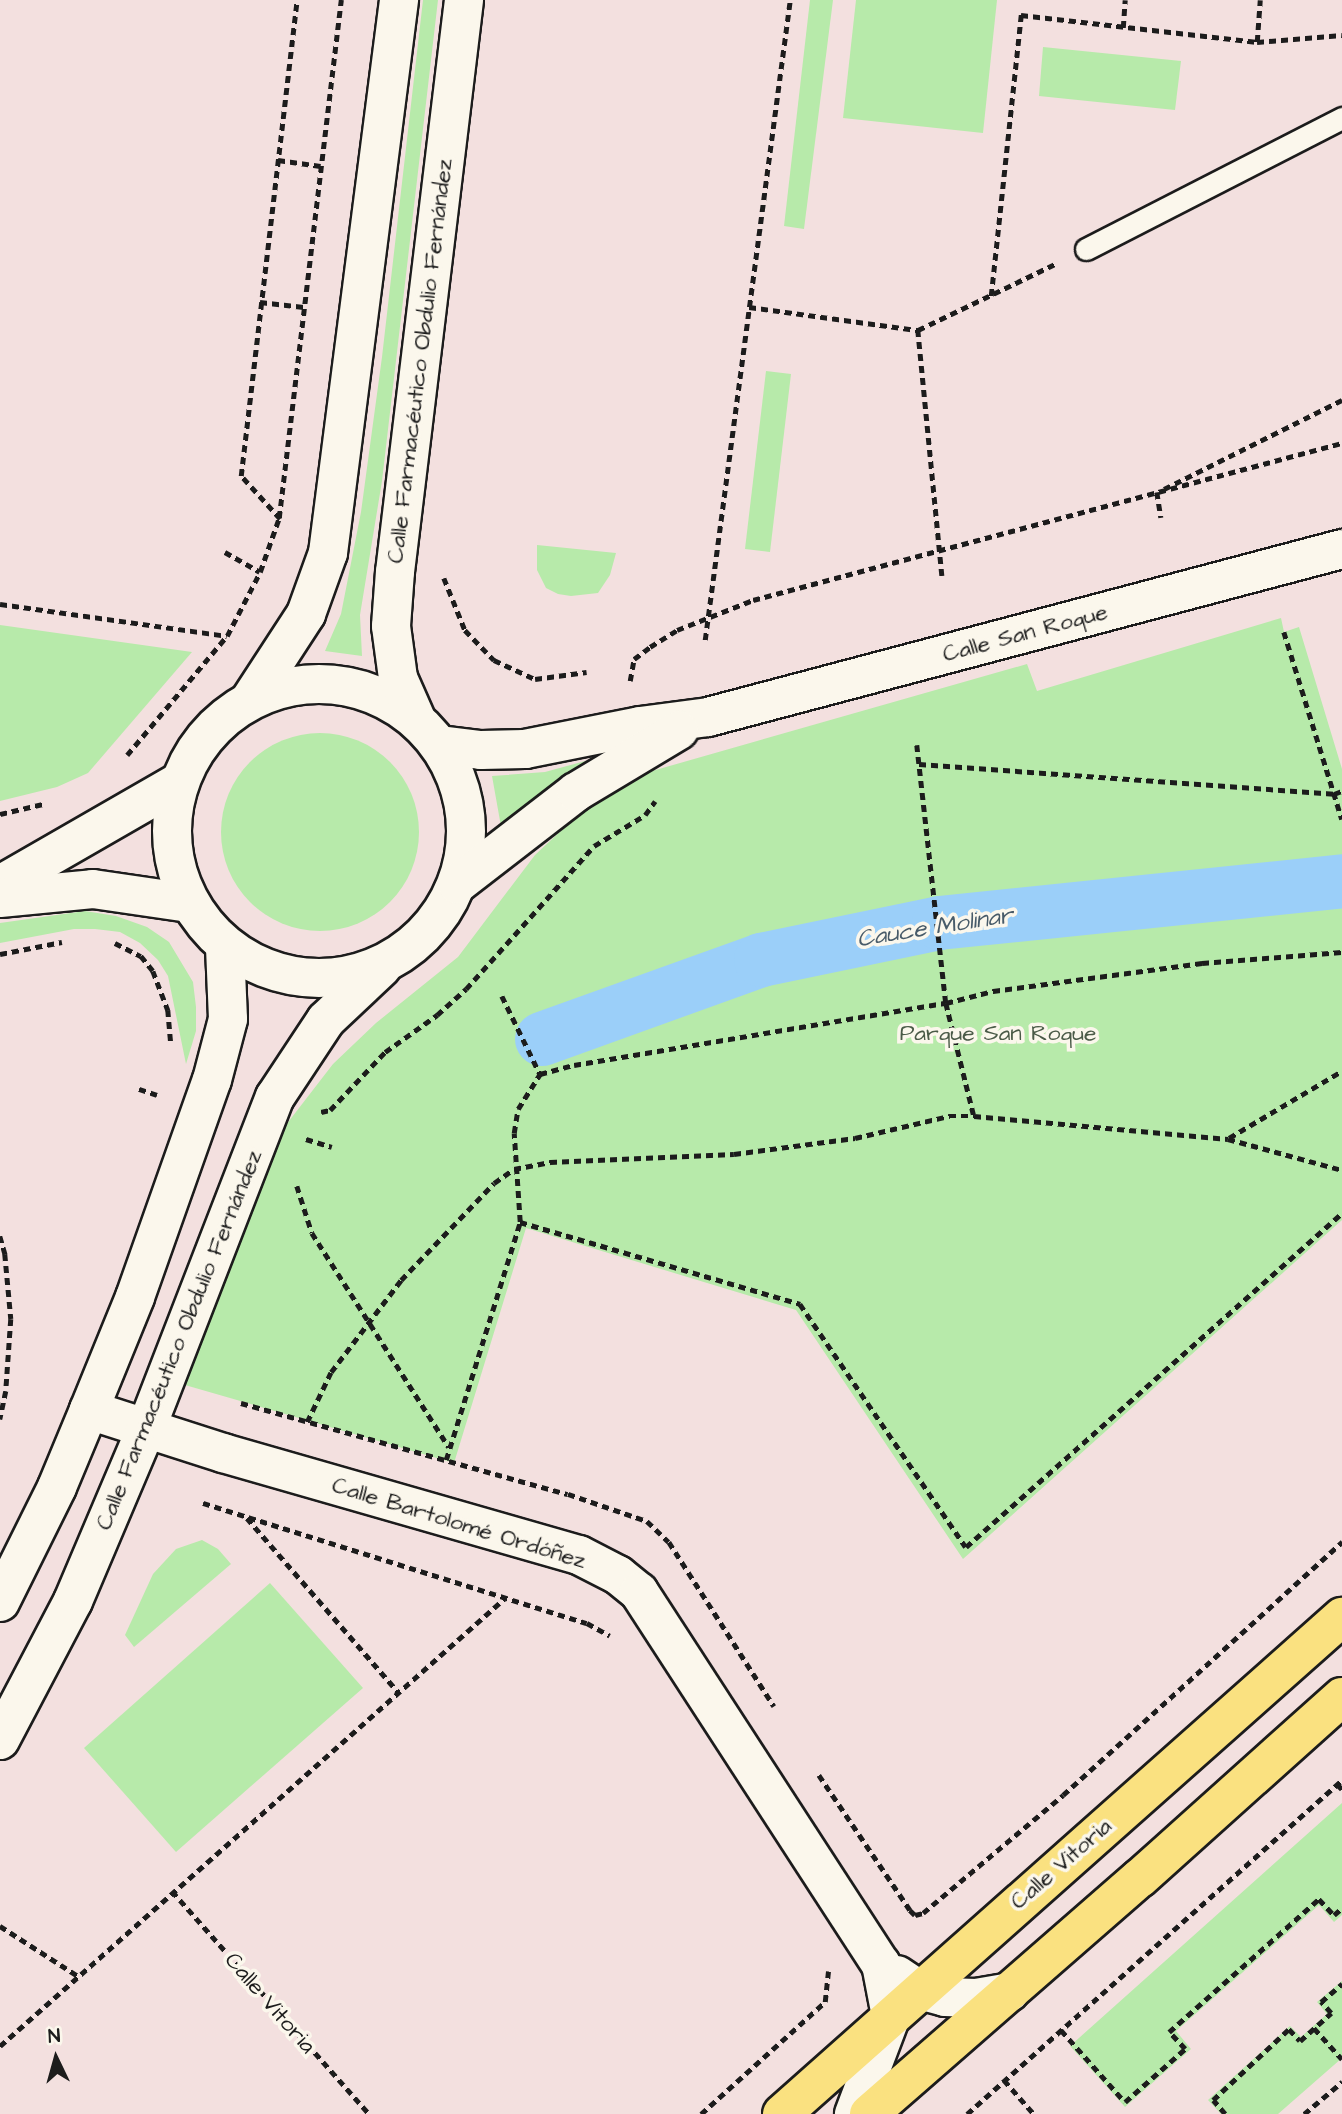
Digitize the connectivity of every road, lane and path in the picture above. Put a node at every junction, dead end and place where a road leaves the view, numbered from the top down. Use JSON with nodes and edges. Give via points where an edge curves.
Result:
{"nodes":[{"id":1,"x":297,"y":0,"type":"edge"},
{"id":2,"x":341,"y":0,"type":"edge"},
{"id":3,"x":398,"y":0,"type":"edge"},
{"id":4,"x":464,"y":0,"type":"edge"},
{"id":5,"x":790,"y":0,"type":"edge"},
{"id":6,"x":1125,"y":0,"type":"edge"},
{"id":7,"x":1260,"y":0,"type":"edge"},
{"id":8,"x":1123,"y":28,"type":"junction"},
{"id":9,"x":1342,"y":35,"type":"edge"},
{"id":10,"x":1256,"y":42,"type":"junction"},
{"id":11,"x":1342,"y":118,"type":"edge"},
{"id":12,"x":278,"y":160,"type":"junction"},
{"id":13,"x":321,"y":166,"type":"junction"},
{"id":14,"x":1086,"y":249,"type":"joint"},
{"id":15,"x":991,"y":296,"type":"junction"},
{"id":16,"x":260,"y":302,"type":"junction"},
{"id":17,"x":304,"y":307,"type":"junction"},
{"id":18,"x":749,"y":307,"type":"junction"},
{"id":19,"x":918,"y":330,"type":"junction"},
{"id":20,"x":1342,"y":400,"type":"edge"},
{"id":21,"x":1342,"y":443,"type":"edge"},
{"id":22,"x":1155,"y":493,"type":"junction"},
{"id":23,"x":278,"y":518,"type":"junction"},
{"id":24,"x":1161,"y":518,"type":"dead end"},
{"id":25,"x":1342,"y":549,"type":"edge"},
{"id":26,"x":940,"y":551,"type":"junction"},
{"id":27,"x":225,"y":552,"type":"dead end"},
{"id":28,"x":260,"y":572,"type":"junction"},
{"id":29,"x":443,"y":572,"type":"dead end"},
{"id":30,"x":942,"y":576,"type":"dead end"},
{"id":31,"x":0,"y":604,"type":"edge"},
{"id":32,"x":708,"y":617,"type":"junction"},
{"id":33,"x":1284,"y":632,"type":"dead end"},
{"id":34,"x":227,"y":636,"type":"junction"},
{"id":35,"x":705,"y":640,"type":"dead end"},
{"id":36,"x":587,"y":672,"type":"dead end"},
{"id":37,"x":629,"y":688,"type":"dead end"},
{"id":38,"x":250,"y":700,"type":"junction"},
{"id":39,"x":708,"y":717,"type":"junction"},
{"id":40,"x":428,"y":732,"type":"junction"},
{"id":41,"x":917,"y":744,"type":"dead end"},
{"id":42,"x":123,"y":759,"type":"dead end"},
{"id":43,"x":919,"y":764,"type":"junction"},
{"id":44,"x":178,"y":782,"type":"junction"},
{"id":45,"x":1342,"y":791,"type":"edge"},
{"id":46,"x":1334,"y":794,"type":"junction"},
{"id":47,"x":656,"y":797,"type":"dead end"},
{"id":48,"x":56,"y":800,"type":"dead end"},
{"id":49,"x":0,"y":814,"type":"edge"},
{"id":50,"x":1342,"y":818,"type":"edge"},
{"id":51,"x":457,"y":884,"type":"junction"},
{"id":52,"x":0,"y":885,"type":"edge"},
{"id":53,"x":0,"y":898,"type":"edge"},
{"id":54,"x":189,"y":903,"type":"junction"},
{"id":55,"x":110,"y":941,"type":"dead end"},
{"id":56,"x":65,"y":942,"type":"dead end"},
{"id":57,"x":225,"y":946,"type":"junction"},
{"id":58,"x":1342,"y":951,"type":"edge"},
{"id":59,"x":0,"y":954,"type":"edge"},
{"id":60,"x":387,"y":963,"type":"junction"},
{"id":61,"x":502,"y":996,"type":"dead end"},
{"id":62,"x":946,"y":1003,"type":"junction"},
{"id":63,"x":1342,"y":1072,"type":"edge"},
{"id":64,"x":540,"y":1074,"type":"junction"},
{"id":65,"x":212,"y":1080,"type":"junction"},
{"id":66,"x":275,"y":1097,"type":"junction"},
{"id":67,"x":974,"y":1116,"type":"junction"},
{"id":68,"x":1228,"y":1139,"type":"junction"},
{"id":69,"x":514,"y":1169,"type":"junction"},
{"id":70,"x":1342,"y":1170,"type":"edge"},
{"id":71,"x":298,"y":1186,"type":"dead end"},
{"id":72,"x":1342,"y":1213,"type":"edge"},
{"id":73,"x":520,"y":1222,"type":"junction"},
{"id":74,"x":0,"y":1236,"type":"edge"},
{"id":75,"x":368,"y":1322,"type":"junction"},
{"id":76,"x":241,"y":1403,"type":"dead end"},
{"id":77,"x":89,"y":1410,"type":"junction"},
{"id":78,"x":0,"y":1419,"type":"edge"},
{"id":79,"x":307,"y":1422,"type":"junction"},
{"id":80,"x":146,"y":1429,"type":"junction"},
{"id":81,"x":450,"y":1448,"type":"junction"},
{"id":82,"x":446,"y":1460,"type":"junction"},
{"id":83,"x":203,"y":1503,"type":"dead end"},
{"id":84,"x":246,"y":1516,"type":"junction"},
{"id":85,"x":1342,"y":1542,"type":"edge"},
{"id":86,"x":504,"y":1598,"type":"junction"},
{"id":87,"x":0,"y":1602,"type":"edge"},
{"id":88,"x":1342,"y":1617,"type":"edge"},
{"id":89,"x":622,"y":1643,"type":"dead end"},
{"id":90,"x":398,"y":1692,"type":"junction"},
{"id":91,"x":1342,"y":1696,"type":"edge"},
{"id":92,"x":779,"y":1715,"type":"dead end"},
{"id":93,"x":0,"y":1740,"type":"edge"},
{"id":94,"x":817,"y":1773,"type":"dead end"},
{"id":95,"x":1342,"y":1780,"type":"edge"},
{"id":96,"x":1337,"y":1784,"type":"junction"},
{"id":97,"x":1342,"y":1790,"type":"edge"},
{"id":98,"x":172,"y":1891,"type":"junction"},
{"id":99,"x":1342,"y":1908,"type":"edge"},
{"id":100,"x":0,"y":1926,"type":"edge"},
{"id":101,"x":825,"y":1962,"type":"dead end"},
{"id":102,"x":881,"y":1964,"type":"junction"},
{"id":103,"x":78,"y":1976,"type":"junction"},
{"id":104,"x":1342,"y":1984,"type":"edge"},
{"id":105,"x":919,"y":1990,"type":"junction"},
{"id":106,"x":1009,"y":1992,"type":"junction"},
{"id":107,"x":891,"y":2016,"type":"junction"},
{"id":108,"x":1314,"y":2028,"type":"junction"},
{"id":109,"x":1061,"y":2030,"type":"junction"},
{"id":110,"x":0,"y":2046,"type":"edge"},
{"id":111,"x":1342,"y":2059,"type":"edge"},
{"id":112,"x":1004,"y":2080,"type":"junction"},
{"id":113,"x":1342,"y":2082,"type":"edge"},
{"id":114,"x":369,"y":2114,"type":"edge"},
{"id":115,"x":701,"y":2114,"type":"edge"},
{"id":116,"x":782,"y":2114,"type":"edge"},
{"id":117,"x":854,"y":2114,"type":"edge"},
{"id":118,"x":869,"y":2114,"type":"edge"},
{"id":119,"x":967,"y":2114,"type":"edge"},
{"id":120,"x":1034,"y":2114,"type":"edge"},
{"id":121,"x":1225,"y":2114,"type":"edge"},
{"id":122,"x":1304,"y":2114,"type":"edge"}],
"edges":[{"from":1,"to":12,"type":"path"},
{"from":2,"to":13,"type":"path"},
{"from":3,"to":38,"type":"street","via":[[328,553],[306,614]]},
{"from":4,"to":40,"type":"street","name":"Calle Farmacéutico Obdulio Fernández","via":[[391,626],[398,678]]},
{"from":5,"to":18,"type":"path"},
{"from":6,"to":8,"type":"path"},
{"from":7,"to":10,"type":"path"},
{"from":8,"to":10,"type":"path"},
{"from":8,"to":15,"type":"path","via":[[1021,15]]},
{"from":9,"to":10,"type":"path"},
{"from":11,"to":14,"type":"lane"},
{"from":12,"to":13,"type":"path"},
{"from":12,"to":16,"type":"path"},
{"from":13,"to":17,"type":"path"},
{"from":14,"to":15,"type":"path"},
{"from":15,"to":19,"type":"path"},
{"from":16,"to":17,"type":"path"},
{"from":16,"to":23,"type":"path","via":[[240,476]]},
{"from":17,"to":23,"type":"path"},
{"from":18,"to":19,"type":"path"},
{"from":18,"to":32,"type":"path"},
{"from":19,"to":26,"type":"path"},
{"from":20,"to":22,"type":"path"},
{"from":21,"to":22,"type":"path"},
{"from":22,"to":24,"type":"path"},
{"from":22,"to":26,"type":"path"},
{"from":23,"to":28,"type":"path"},
{"from":25,"to":39,"type":"street","name":"Calle San Roque"},
{"from":26,"to":30,"type":"path"},
{"from":26,"to":32,"type":"path","via":[[753,600]]},
{"from":27,"to":28,"type":"path"},
{"from":28,"to":34,"type":"path"},
{"from":29,"to":36,"type":"path","via":[[465,630],[494,660],[535,679]]},
{"from":31,"to":34,"type":"path"},
{"from":32,"to":35,"type":"path"},
{"from":32,"to":37,"type":"path","via":[[677,630],[634,659]]},
{"from":33,"to":46,"type":"path"},
{"from":34,"to":42,"type":"path"},
{"from":38,"to":40,"type":"street","via":[[307,684],[365,690]]},
{"from":38,"to":44,"type":"street","via":[[206,734]]},
{"from":39,"to":40,"type":"street","name":"Calle San Roque","via":[[525,749],[481,750]]},
{"from":39,"to":51,"type":"street","name":"Calle San Roque","via":[[646,747],[576,792]]},
{"from":40,"to":51,"type":"street","name":"Calle Farmacéutico Obdulio Fernández","via":[[461,789],[468,836]]},
{"from":41,"to":43,"type":"path"},
{"from":43,"to":46,"type":"path"},
{"from":43,"to":62,"type":"path"},
{"from":44,"to":52,"type":"street"},
{"from":44,"to":54,"type":"street","via":[[171,844]]},
{"from":45,"to":46,"type":"path"},
{"from":46,"to":50,"type":"path"},
{"from":47,"to":66,"type":"path","via":[[645,815],[594,846],[466,989],[385,1052],[330,1110],[319,1112]]},
{"from":48,"to":49,"type":"path"},
{"from":51,"to":60,"type":"street","name":"Calle Farmacéutico Obdulio Fernández","via":[[430,929]]},
{"from":53,"to":54,"type":"street","via":[[93,889]]},
{"from":54,"to":57,"type":"street"},
{"from":55,"to":65,"type":"path","via":[[141,956],[153,971],[168,1010],[173,1062],[182,1071]]},
{"from":56,"to":59,"type":"path"},
{"from":57,"to":60,"type":"street","via":[[275,973],[332,978]]},
{"from":57,"to":65,"type":"street","via":[[228,1019]]},
{"from":58,"to":62,"type":"path","via":[[1202,963],[993,991]]},
{"from":60,"to":66,"type":"street","name":"Calle Farmacéutico Obdulio Fernández","via":[[326,1020]]},
{"from":61,"to":64,"type":"path"},
{"from":62,"to":64,"type":"path"},
{"from":62,"to":67,"type":"path"},
{"from":63,"to":68,"type":"path"},
{"from":64,"to":69,"type":"path","via":[[518,1109]]},
{"from":65,"to":77,"type":"street","via":[[135,1297]]},
{"from":66,"to":80,"type":"street","name":"Calle Farmacéutico Obdulio Fernández"},
{"from":67,"to":68,"type":"path"},
{"from":67,"to":69,"type":"path","via":[[949,1116],[855,1138],[734,1154],[550,1162]]},
{"from":68,"to":70,"type":"path"},
{"from":69,"to":73,"type":"path"},
{"from":69,"to":75,"type":"path","via":[[494,1183],[401,1280]]},
{"from":71,"to":75,"type":"path","via":[[312,1233]]},
{"from":72,"to":73,"type":"path","via":[[966,1547],[800,1304]]},
{"from":73,"to":81,"type":"path"},
{"from":74,"to":78,"type":"path","via":[[11,1319]]},
{"from":75,"to":79,"type":"path","via":[[331,1372]]},
{"from":75,"to":81,"type":"path"},
{"from":76,"to":79,"type":"path"},
{"from":77,"to":80,"type":"street","name":"Calle Bartolomé Ordóñez"},
{"from":77,"to":87,"type":"street"},
{"from":79,"to":82,"type":"path"},
{"from":80,"to":93,"type":"street","name":"Calle Farmacéutico Obdulio Fernández","via":[[74,1601]]},
{"from":80,"to":102,"type":"street","name":"Calle Bartolomé Ordóñez","via":[[579,1555],[618,1575],[639,1592]]},
{"from":81,"to":82,"type":"path"},
{"from":82,"to":92,"type":"path","via":[[647,1521],[669,1542]]},
{"from":83,"to":84,"type":"path"},
{"from":84,"to":86,"type":"path"},
{"from":84,"to":90,"type":"path"},
{"from":85,"to":94,"type":"path","via":[[1063,1795],[923,1913],[915,1915],[910,1910]]},
{"from":86,"to":89,"type":"path","via":[[587,1623]]},
{"from":86,"to":90,"type":"path"},
{"from":88,"to":105,"type":"highway","name":"Calle Vitoria"},
{"from":90,"to":98,"type":"path"},
{"from":91,"to":106,"type":"highway"},
{"from":95,"to":96,"type":"path"},
{"from":96,"to":97,"type":"path"},
{"from":96,"to":109,"type":"path"},
{"from":98,"to":103,"type":"path"},
{"from":98,"to":114,"type":"path","name":"Calle Vitoria"},
{"from":99,"to":109,"type":"path","via":[[1334,1915],[1319,1899],[1169,2032],[1185,2049],[1125,2102]]},
{"from":100,"to":103,"type":"path"},
{"from":101,"to":115,"type":"path","via":[[825,2002]]},
{"from":102,"to":105,"type":"street","name":"Calle Bartolomé Ordóñez"},
{"from":102,"to":107,"type":"street","name":"Calle Bartolomé Ordóñez"},
{"from":103,"to":110,"type":"path"},
{"from":104,"to":108,"type":"path","via":[[1321,2002],[1331,2013]]},
{"from":105,"to":106,"type":"street","name":"Calle Bartolomé Ordóñez","via":[[965,1998]]},
{"from":105,"to":107,"type":"highway","name":"Calle Vitoria"},
{"from":106,"to":118,"type":"highway"},
{"from":107,"to":116,"type":"highway","name":"Calle Vitoria"},
{"from":107,"to":117,"type":"street"},
{"from":108,"to":111,"type":"path"},
{"from":108,"to":121,"type":"path","via":[[1300,2041],[1289,2029],[1213,2100]]},
{"from":109,"to":112,"type":"path"},
{"from":112,"to":119,"type":"path"},
{"from":112,"to":120,"type":"path"},
{"from":113,"to":122,"type":"path"}]}
